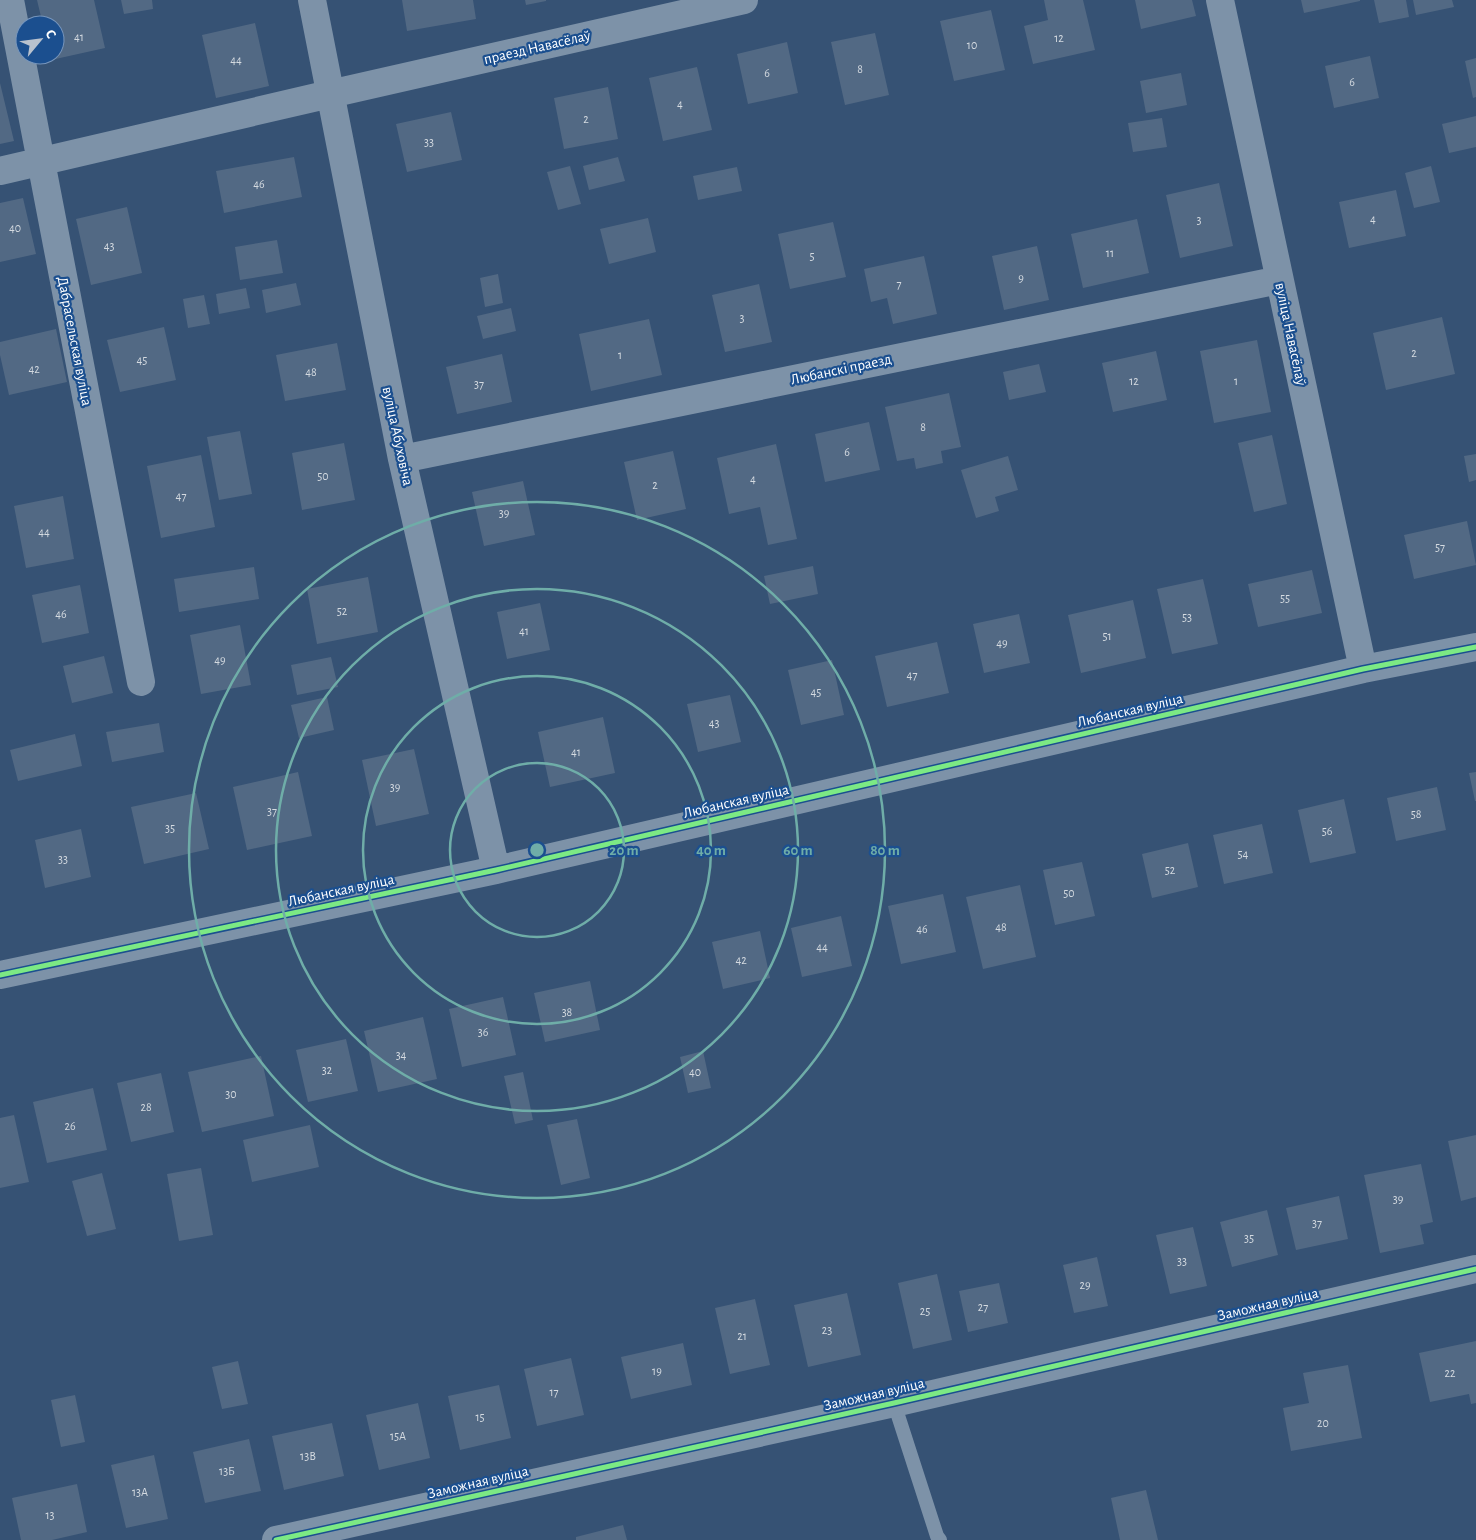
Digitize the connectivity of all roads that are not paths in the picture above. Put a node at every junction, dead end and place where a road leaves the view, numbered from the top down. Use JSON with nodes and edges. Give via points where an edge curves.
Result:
{"nodes":[{"id":1,"x":10,"y":0,"type":"edge"},
{"id":2,"x":312,"y":0,"type":"edge"},
{"id":3,"x":744,"y":0,"type":"edge"},
{"id":4,"x":1220,"y":0,"type":"edge"},
{"id":5,"x":330,"y":94,"type":"junction"},
{"id":6,"x":40,"y":162,"type":"junction"},
{"id":7,"x":0,"y":171,"type":"edge"},
{"id":8,"x":1279,"y":280,"type":"junction"},
{"id":9,"x":402,"y":458,"type":"junction"},
{"id":10,"x":1476,"y":647,"type":"edge"},
{"id":11,"x":1363,"y":669,"type":"junction"},
{"id":12,"x":141,"y":682,"type":"dead end"},
{"id":13,"x":496,"y":870,"type":"junction"},
{"id":14,"x":0,"y":975,"type":"edge"},
{"id":15,"x":1476,"y":1270,"type":"edge"},
{"id":16,"x":894,"y":1402,"type":"junction"},
{"id":17,"x":276,"y":1540,"type":"edge"},
{"id":18,"x":940,"y":1540,"type":"edge"}],
"edges":[{"from":1,"to":6,"type":"street","name":"Дабрасельская вуліца"},
{"from":2,"to":5,"type":"street","name":"вуліца Абуховіча"},
{"from":3,"to":5,"type":"street","name":"праезд Навасёлаў"},
{"from":4,"to":8,"type":"street","name":"вуліца Навасёлаў"},
{"from":5,"to":6,"type":"street","name":"праезд Навасёлаў"},
{"from":5,"to":9,"type":"street","name":"вуліца Абуховіча"},
{"from":6,"to":7,"type":"street","name":"праезд Навасёлаў"},
{"from":6,"to":12,"type":"street","name":"Дабрасельская вуліца"},
{"from":8,"to":9,"type":"street","name":"Любанскі праезд"},
{"from":8,"to":11,"type":"street","name":"вуліца Навасёлаў"},
{"from":9,"to":13,"type":"street","name":"вуліца Абуховіча"},
{"from":10,"to":11,"type":"street","name":"Любанская вуліца"},
{"from":11,"to":13,"type":"street","name":"Любанская вуліца"},
{"from":13,"to":14,"type":"street","name":"Любанская вуліца"},
{"from":15,"to":16,"type":"street","name":"Заможная вуліца"},
{"from":16,"to":17,"type":"street","name":"Заможная вуліца"},
{"from":16,"to":18,"type":"lane"}]}
